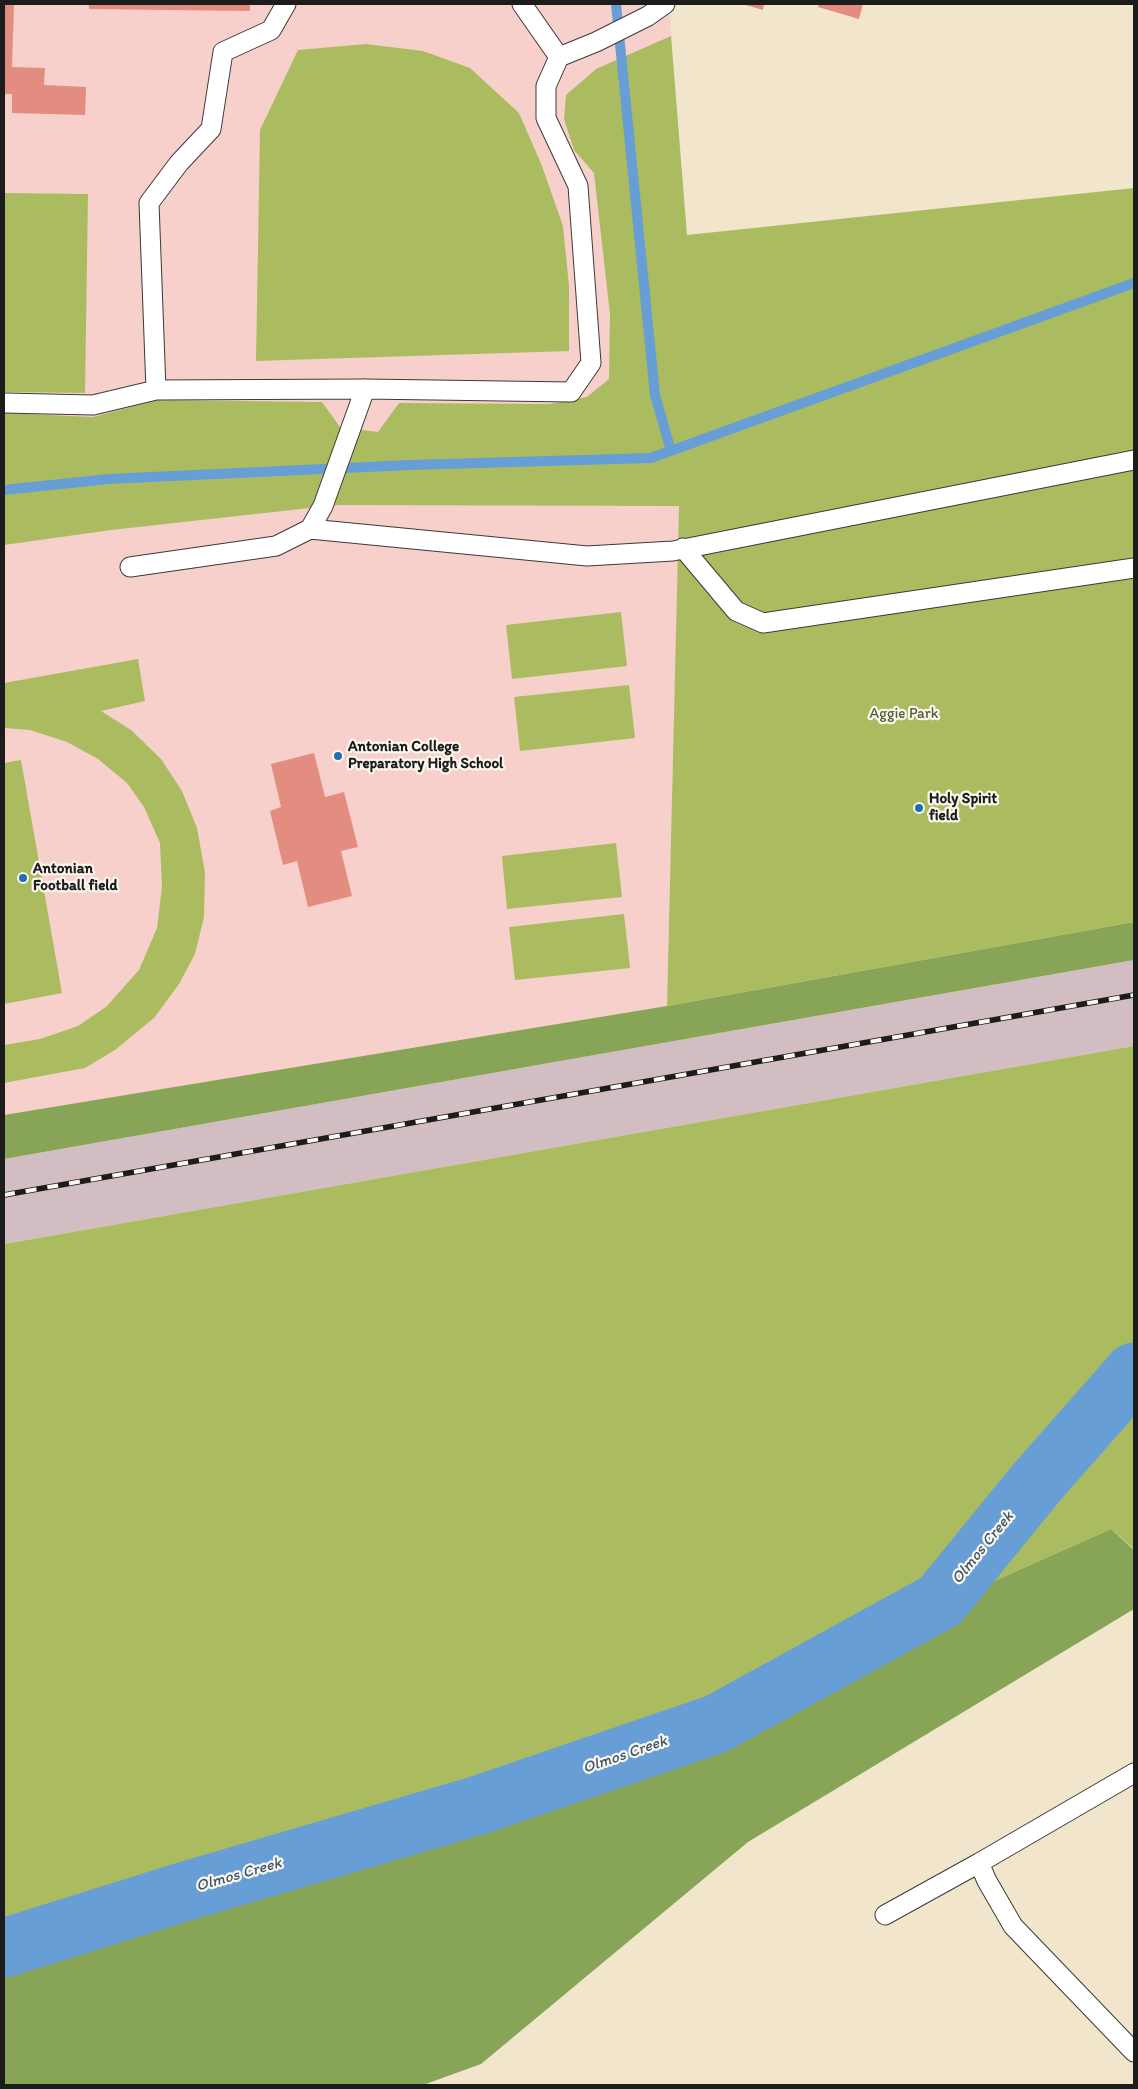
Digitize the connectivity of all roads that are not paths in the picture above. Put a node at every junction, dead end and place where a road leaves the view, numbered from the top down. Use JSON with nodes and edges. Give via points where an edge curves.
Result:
{"nodes":[{"id":1,"x":286,"y":4,"type":"edge"},
{"id":2,"x":522,"y":4,"type":"edge"},
{"id":3,"x":665,"y":4,"type":"edge"},
{"id":4,"x":559,"y":57,"type":"junction"},
{"id":5,"x":365,"y":389,"type":"junction"},
{"id":6,"x":156,"y":390,"type":"junction"},
{"id":7,"x":4,"y":403,"type":"edge"},
{"id":8,"x":1134,"y":460,"type":"edge"},
{"id":9,"x":310,"y":529,"type":"junction"},
{"id":10,"x":683,"y":548,"type":"junction"},
{"id":11,"x":130,"y":567,"type":"dead end"},
{"id":12,"x":1134,"y":568,"type":"edge"},
{"id":13,"x":1134,"y":1773,"type":"edge"},
{"id":14,"x":979,"y":1863,"type":"junction"},
{"id":15,"x":885,"y":1915,"type":"dead end"},
{"id":16,"x":1134,"y":2052,"type":"edge"}],
"edges":[{"from":1,"to":6,"type":"lane","via":[[271,30],[223,52],[211,129],[179,163],[149,203]]},
{"from":2,"to":4,"type":"lane"},
{"from":3,"to":4,"type":"lane","via":[[648,16]]},
{"from":4,"to":5,"type":"lane","via":[[546,86],[546,118],[578,186],[591,363],[571,392]]},
{"from":5,"to":6,"type":"lane"},
{"from":5,"to":9,"type":"lane","via":[[323,506]]},
{"from":6,"to":7,"type":"lane","via":[[92,405]]},
{"from":8,"to":10,"type":"lane"},
{"from":9,"to":10,"type":"lane","via":[[587,556]]},
{"from":9,"to":11,"type":"lane","via":[[276,546]]},
{"from":10,"to":12,"type":"lane","via":[[736,611],[763,623]]},
{"from":13,"to":14,"type":"lane"},
{"from":14,"to":15,"type":"lane"},
{"from":14,"to":16,"type":"lane","via":[[1013,1926]]}]}
